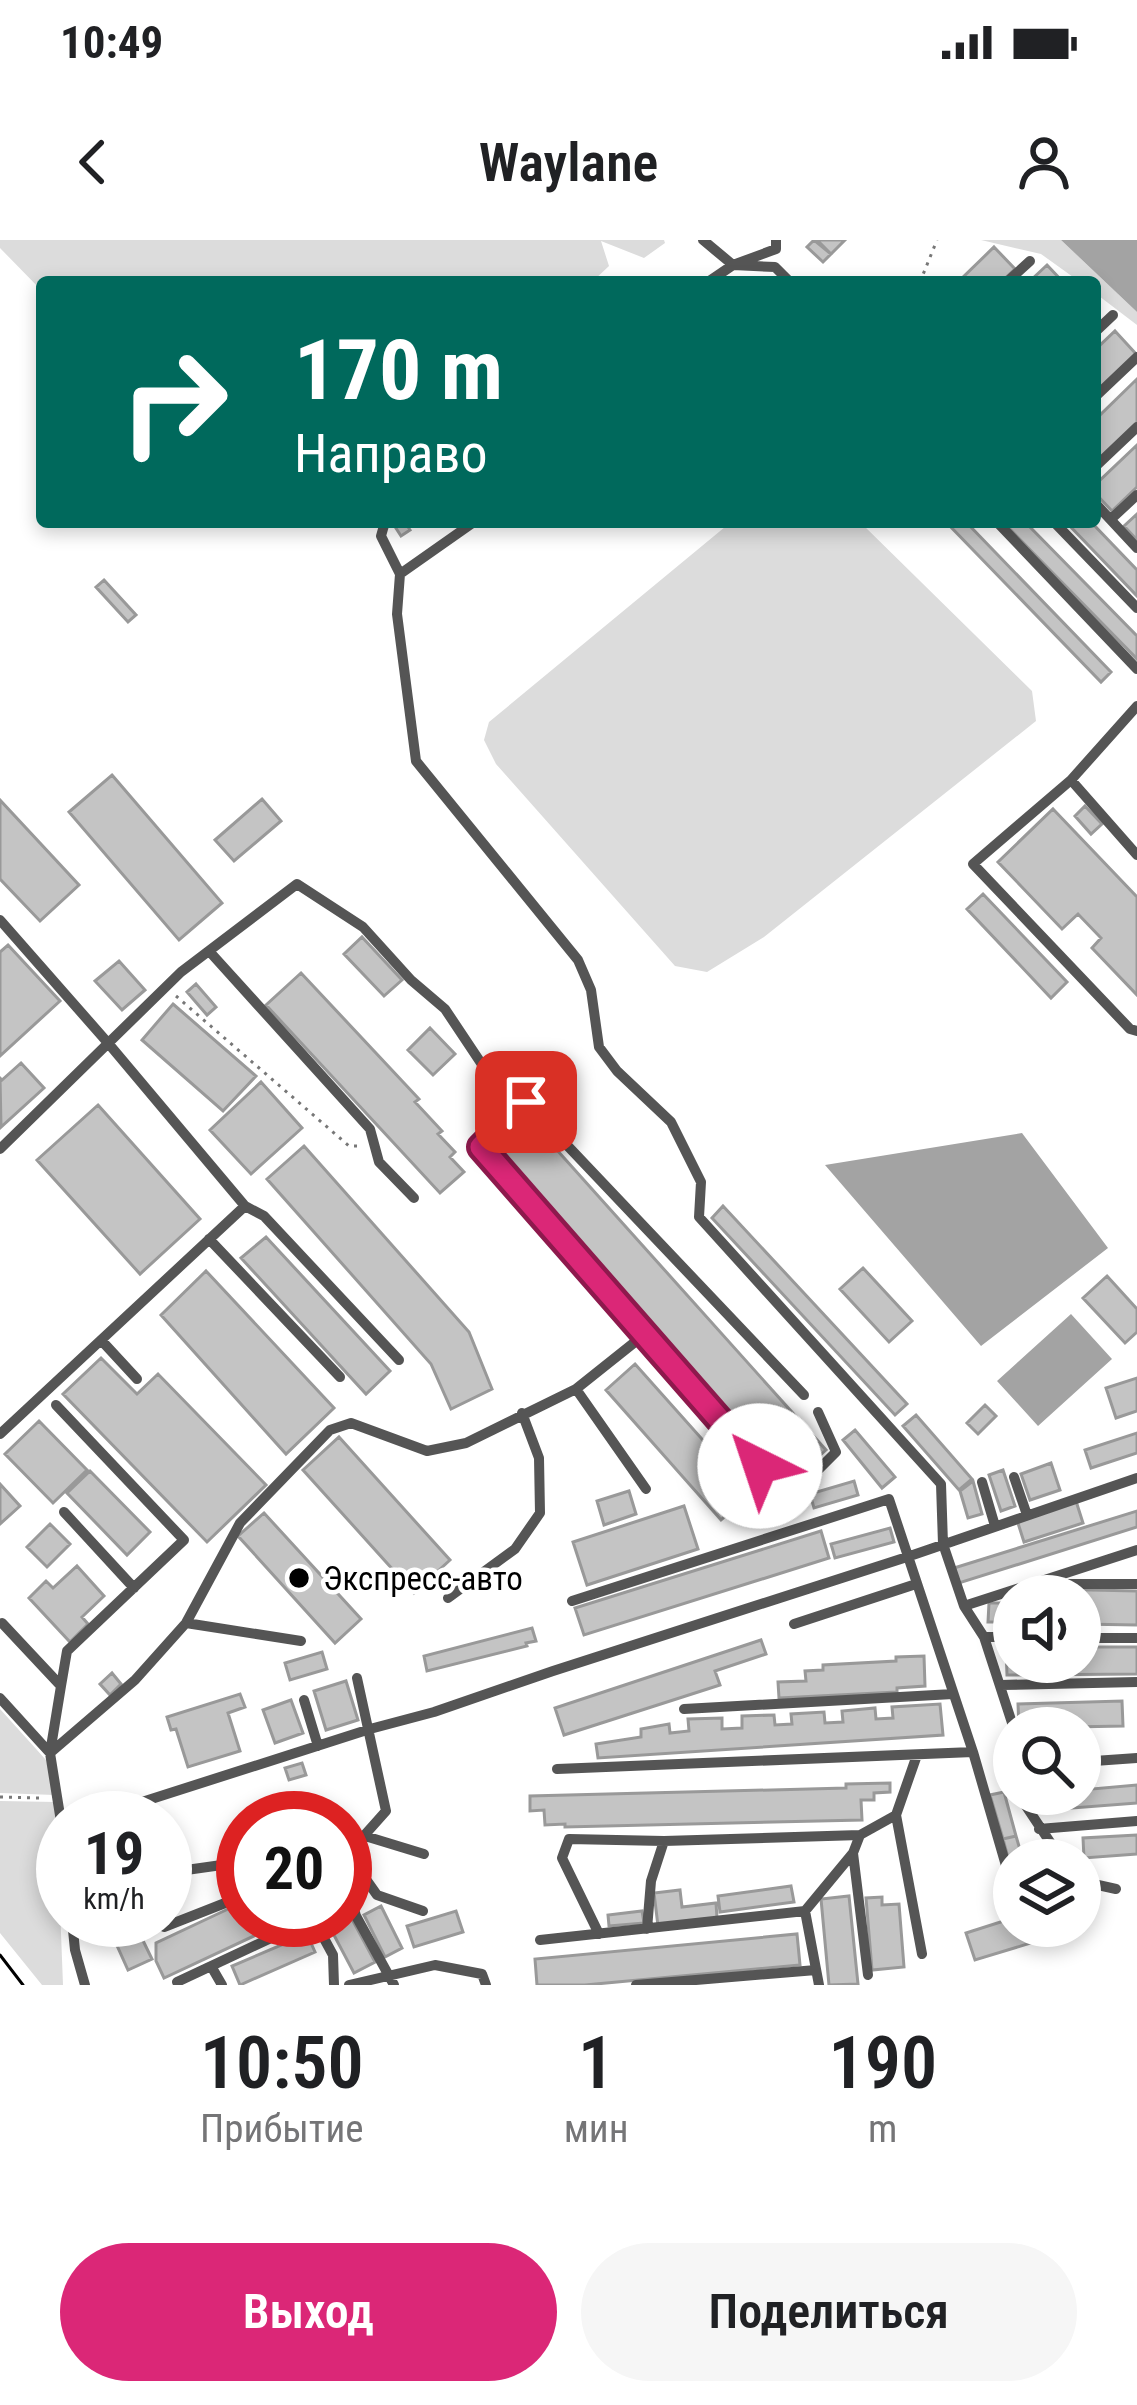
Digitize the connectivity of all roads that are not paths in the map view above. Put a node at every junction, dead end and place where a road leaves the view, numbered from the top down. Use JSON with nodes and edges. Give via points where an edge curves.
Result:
{"nodes":[{"id":1,"x":703,"y":240,"type":"edge"},
{"id":2,"x":776,"y":240,"type":"edge"},
{"id":3,"x":1030,"y":262,"type":"dead end"},
{"id":4,"x":733,"y":265,"type":"junction"},
{"id":5,"x":717,"y":276,"type":"edge"},
{"id":6,"x":784,"y":276,"type":"edge"},
{"id":7,"x":1014,"y":276,"type":"edge"},
{"id":8,"x":1113,"y":315,"type":"dead end"},
{"id":9,"x":1101,"y":326,"type":"edge"},
{"id":10,"x":1137,"y":357,"type":"edge"},
{"id":11,"x":1101,"y":391,"type":"edge"},
{"id":12,"x":1137,"y":427,"type":"edge"},
{"id":13,"x":1101,"y":461,"type":"edge"},
{"id":14,"x":1137,"y":495,"type":"edge"},
{"id":15,"x":1101,"y":509,"type":"edge"},
{"id":16,"x":1111,"y":519,"type":"junction"},
{"id":17,"x":383,"y":528,"type":"edge"},
{"id":18,"x":465,"y":528,"type":"edge"},
{"id":19,"x":1004,"y":528,"type":"edge"},
{"id":20,"x":1060,"y":528,"type":"edge"},
{"id":21,"x":1137,"y":548,"type":"edge"},
{"id":22,"x":400,"y":574,"type":"junction"},
{"id":23,"x":1137,"y":608,"type":"edge"},
{"id":24,"x":1137,"y":669,"type":"edge"},
{"id":25,"x":1137,"y":706,"type":"edge"},
{"id":26,"x":1072,"y":780,"type":"junction"},
{"id":27,"x":1137,"y":855,"type":"edge"},
{"id":28,"x":0,"y":920,"type":"edge"},
{"id":29,"x":209,"y":951,"type":"junction"},
{"id":30,"x":1137,"y":1030,"type":"edge"},
{"id":31,"x":108,"y":1043,"type":"junction"},
{"id":32,"x":483,"y":1066,"type":"dead end"},
{"id":33,"x":0,"y":1149,"type":"edge"},
{"id":34,"x":414,"y":1198,"type":"dead end"},
{"id":35,"x":244,"y":1206,"type":"junction"},
{"id":36,"x":209,"y":1239,"type":"junction"},
{"id":37,"x":645,"y":1334,"type":"junction"},
{"id":38,"x":101,"y":1340,"type":"junction"},
{"id":39,"x":398,"y":1360,"type":"dead end"},
{"id":40,"x":340,"y":1377,"type":"dead end"},
{"id":41,"x":137,"y":1379,"type":"dead end"},
{"id":42,"x":576,"y":1389,"type":"junction"},
{"id":43,"x":804,"y":1394,"type":"dead end"},
{"id":44,"x":56,"y":1405,"type":"dead end"},
{"id":45,"x":818,"y":1412,"type":"dead end"},
{"id":46,"x":522,"y":1414,"type":"junction"},
{"id":47,"x":0,"y":1434,"type":"edge"},
{"id":48,"x":1015,"y":1478,"type":"dead end"},
{"id":49,"x":1137,"y":1478,"type":"edge"},
{"id":50,"x":982,"y":1482,"type":"dead end"},
{"id":51,"x":646,"y":1489,"type":"dead end"},
{"id":52,"x":64,"y":1512,"type":"dead end"},
{"id":53,"x":1027,"y":1515,"type":"junction"},
{"id":54,"x":995,"y":1526,"type":"junction"},
{"id":55,"x":943,"y":1544,"type":"junction"},
{"id":56,"x":1137,"y":1550,"type":"edge"},
{"id":57,"x":907,"y":1557,"type":"junction"},
{"id":58,"x":1062,"y":1575,"type":"edge"},
{"id":59,"x":916,"y":1584,"type":"junction"},
{"id":60,"x":1101,"y":1584,"type":"edge"},
{"id":61,"x":1137,"y":1584,"type":"edge"},
{"id":62,"x":134,"y":1588,"type":"junction"},
{"id":63,"x":993,"y":1597,"type":"edge"},
{"id":64,"x":448,"y":1598,"type":"dead end"},
{"id":65,"x":572,"y":1601,"type":"dead end"},
{"id":66,"x":964,"y":1606,"type":"junction"},
{"id":67,"x":2,"y":1623,"type":"edge"},
{"id":68,"x":186,"y":1623,"type":"junction"},
{"id":69,"x":794,"y":1624,"type":"dead end"},
{"id":70,"x":983,"y":1637,"type":"junction"},
{"id":71,"x":993,"y":1637,"type":"edge"},
{"id":72,"x":1101,"y":1638,"type":"edge"},
{"id":73,"x":1137,"y":1638,"type":"edge"},
{"id":74,"x":301,"y":1641,"type":"dead end"},
{"id":75,"x":357,"y":1678,"type":"dead end"},
{"id":76,"x":1137,"y":1682,"type":"edge"},
{"id":77,"x":1001,"y":1685,"type":"junction"},
{"id":78,"x":61,"y":1686,"type":"junction"},
{"id":79,"x":953,"y":1694,"type":"junction"},
{"id":80,"x":0,"y":1698,"type":"edge"},
{"id":81,"x":304,"y":1700,"type":"dead end"},
{"id":82,"x":1008,"y":1707,"type":"edge"},
{"id":83,"x":685,"y":1709,"type":"dead end"},
{"id":84,"x":370,"y":1729,"type":"junction"},
{"id":85,"x":318,"y":1746,"type":"junction"},
{"id":86,"x":973,"y":1752,"type":"junction"},
{"id":87,"x":50,"y":1753,"type":"junction"},
{"id":88,"x":916,"y":1755,"type":"junction"},
{"id":89,"x":1137,"y":1758,"type":"edge"},
{"id":90,"x":1101,"y":1761,"type":"edge"},
{"id":91,"x":557,"y":1769,"type":"dead end"},
{"id":92,"x":57,"y":1791,"type":"edge"},
{"id":93,"x":177,"y":1791,"type":"edge"},
{"id":94,"x":896,"y":1815,"type":"junction"},
{"id":95,"x":1031,"y":1815,"type":"edge"},
{"id":96,"x":1137,"y":1820,"type":"edge"},
{"id":97,"x":372,"y":1827,"type":"edge"},
{"id":98,"x":1039,"y":1829,"type":"junction"},
{"id":99,"x":860,"y":1835,"type":"junction"},
{"id":100,"x":372,"y":1838,"type":"edge"},
{"id":101,"x":998,"y":1839,"type":"edge"},
{"id":102,"x":1046,"y":1839,"type":"edge"},
{"id":103,"x":664,"y":1840,"type":"junction"},
{"id":104,"x":853,"y":1853,"type":"junction"},
{"id":105,"x":424,"y":1854,"type":"dead end"},
{"id":106,"x":1101,"y":1886,"type":"edge"},
{"id":107,"x":372,"y":1889,"type":"edge"},
{"id":108,"x":1116,"y":1889,"type":"dead end"},
{"id":109,"x":423,"y":1911,"type":"dead end"},
{"id":110,"x":805,"y":1911,"type":"junction"},
{"id":111,"x":647,"y":1929,"type":"junction"},
{"id":112,"x":599,"y":1934,"type":"junction"},
{"id":113,"x":540,"y":1940,"type":"dead end"},
{"id":114,"x":372,"y":1945,"type":"edge"},
{"id":115,"x":75,"y":1947,"type":"edge"},
{"id":116,"x":252,"y":1947,"type":"edge"},
{"id":117,"x":328,"y":1947,"type":"edge"},
{"id":118,"x":922,"y":1954,"type":"dead end"},
{"id":119,"x":211,"y":1966,"type":"junction"},
{"id":120,"x":816,"y":1970,"type":"junction"},
{"id":121,"x":868,"y":1975,"type":"dead end"},
{"id":122,"x":391,"y":1980,"type":"edge"},
{"id":123,"x":177,"y":1982,"type":"edge"},
{"id":124,"x":85,"y":1985,"type":"edge"},
{"id":125,"x":222,"y":1985,"type":"edge"},
{"id":126,"x":334,"y":1985,"type":"edge"},
{"id":127,"x":350,"y":1985,"type":"edge"},
{"id":128,"x":486,"y":1985,"type":"edge"},
{"id":129,"x":636,"y":1985,"type":"edge"},
{"id":130,"x":819,"y":1985,"type":"edge"}],
"edges":[{"from":1,"to":4,"type":"lane"},
{"from":2,"to":4,"type":"lane","via":[[776,249]]},
{"from":3,"to":7,"type":"lane"},
{"from":4,"to":5,"type":"lane"},
{"from":4,"to":6,"type":"lane","via":[[775,267]]},
{"from":8,"to":9,"type":"lane"},
{"from":10,"to":11,"type":"lane"},
{"from":12,"to":13,"type":"lane"},
{"from":14,"to":16,"type":"lane"},
{"from":15,"to":16,"type":"lane"},
{"from":16,"to":21,"type":"lane"},
{"from":17,"to":22,"type":"lane"},
{"from":18,"to":22,"type":"lane"},
{"from":19,"to":24,"type":"lane"},
{"from":20,"to":23,"type":"lane"},
{"from":22,"to":55,"type":"lane","via":[[416,761],[578,960],[599,1047],[670,1122],[701,1182],[699,1217],[941,1484]]},
{"from":25,"to":26,"type":"lane"},
{"from":26,"to":27,"type":"lane"},
{"from":26,"to":30,"type":"lane","via":[[973,863]]},
{"from":28,"to":31,"type":"lane"},
{"from":29,"to":31,"type":"lane"},
{"from":29,"to":32,"type":"lane","via":[[297,884],[363,927],[445,1009]]},
{"from":29,"to":34,"type":"lane","via":[[370,1129],[379,1162]]},
{"from":31,"to":33,"type":"lane"},
{"from":31,"to":35,"type":"lane"},
{"from":35,"to":36,"type":"lane"},
{"from":35,"to":39,"type":"lane","via":[[264,1216]]},
{"from":36,"to":38,"type":"lane"},
{"from":36,"to":40,"type":"lane"},
{"from":37,"to":42,"type":"lane"},
{"from":37,"to":43,"type":"lane","via":[[481,1147],[526,1102]]},
{"from":37,"to":45,"type":"lane","via":[[789,1499],[836,1452]]},
{"from":38,"to":41,"type":"lane"},
{"from":38,"to":47,"type":"lane"},
{"from":42,"to":46,"type":"lane"},
{"from":42,"to":51,"type":"lane"},
{"from":44,"to":62,"type":"lane","via":[[184,1540]]},
{"from":46,"to":64,"type":"lane","via":[[539,1458],[540,1513],[515,1549]]},
{"from":46,"to":68,"type":"lane","via":[[427,1451],[350,1423],[330,1430],[240,1523]]},
{"from":48,"to":53,"type":"lane"},
{"from":49,"to":53,"type":"lane"},
{"from":50,"to":54,"type":"lane"},
{"from":52,"to":62,"type":"lane"},
{"from":53,"to":54,"type":"lane"},
{"from":54,"to":55,"type":"lane"},
{"from":55,"to":57,"type":"lane"},
{"from":55,"to":66,"type":"lane"},
{"from":56,"to":58,"type":"lane"},
{"from":57,"to":59,"type":"lane"},
{"from":57,"to":65,"type":"lane","via":[[889,1499]]},
{"from":57,"to":84,"type":"lane"},
{"from":59,"to":69,"type":"lane"},
{"from":59,"to":79,"type":"lane"},
{"from":60,"to":61,"type":"lane"},
{"from":62,"to":78,"type":"lane","via":[[67,1651]]},
{"from":63,"to":66,"type":"lane"},
{"from":66,"to":70,"type":"lane"},
{"from":67,"to":78,"type":"lane"},
{"from":68,"to":74,"type":"lane"},
{"from":68,"to":87,"type":"lane"},
{"from":70,"to":71,"type":"lane"},
{"from":70,"to":77,"type":"lane"},
{"from":72,"to":73,"type":"lane"},
{"from":75,"to":84,"type":"lane"},
{"from":76,"to":77,"type":"lane"},
{"from":77,"to":82,"type":"lane"},
{"from":78,"to":87,"type":"lane"},
{"from":79,"to":83,"type":"lane"},
{"from":79,"to":86,"type":"lane"},
{"from":80,"to":87,"type":"lane"},
{"from":81,"to":85,"type":"lane"},
{"from":84,"to":85,"type":"lane"},
{"from":84,"to":97,"type":"lane","via":[[386,1811]]},
{"from":85,"to":93,"type":"lane"},
{"from":86,"to":88,"type":"lane"},
{"from":86,"to":101,"type":"lane"},
{"from":87,"to":92,"type":"lane"},
{"from":88,"to":91,"type":"lane"},
{"from":88,"to":94,"type":"lane"},
{"from":89,"to":90,"type":"lane"},
{"from":94,"to":99,"type":"lane"},
{"from":94,"to":118,"type":"lane"},
{"from":95,"to":98,"type":"lane"},
{"from":96,"to":98,"type":"lane"},
{"from":98,"to":102,"type":"lane"},
{"from":99,"to":103,"type":"lane"},
{"from":99,"to":104,"type":"lane"},
{"from":100,"to":105,"type":"lane"},
{"from":103,"to":111,"type":"lane"},
{"from":103,"to":112,"type":"lane","via":[[569,1839],[562,1858]]},
{"from":104,"to":110,"type":"lane"},
{"from":104,"to":121,"type":"lane"},
{"from":106,"to":108,"type":"lane"},
{"from":107,"to":109,"type":"lane"},
{"from":110,"to":111,"type":"lane"},
{"from":110,"to":120,"type":"lane"},
{"from":111,"to":112,"type":"lane"},
{"from":112,"to":113,"type":"lane"},
{"from":114,"to":122,"type":"lane"},
{"from":115,"to":124,"type":"lane"},
{"from":116,"to":119,"type":"lane"},
{"from":117,"to":126,"type":"lane"},
{"from":119,"to":123,"type":"lane"},
{"from":119,"to":125,"type":"lane"},
{"from":120,"to":129,"type":"lane"},
{"from":120,"to":130,"type":"lane"},
{"from":122,"to":127,"type":"lane"},
{"from":122,"to":128,"type":"lane","via":[[435,1965],[482,1974]]}]}
